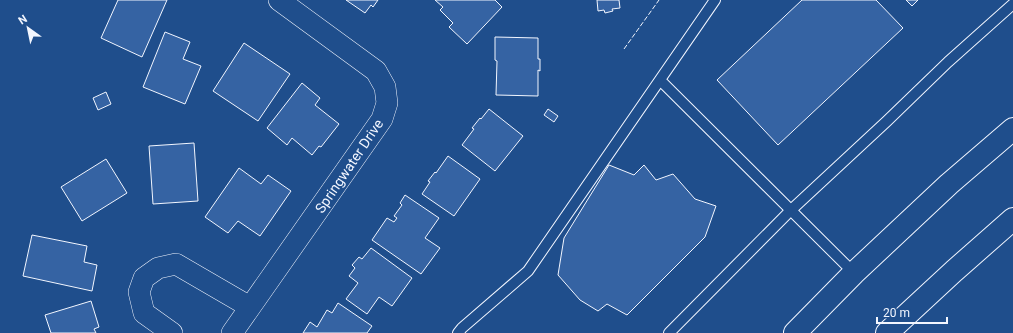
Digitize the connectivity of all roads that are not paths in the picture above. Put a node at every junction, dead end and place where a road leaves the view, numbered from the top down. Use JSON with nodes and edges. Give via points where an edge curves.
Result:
{"nodes":[{"id":1,"x":279,"y":0,"type":"edge"},
{"id":2,"x":715,"y":0,"type":"edge"},
{"id":3,"x":1013,"y":4,"type":"edge"},
{"id":4,"x":660,"y":80,"type":"junction"},
{"id":5,"x":1013,"y":129,"type":"edge"},
{"id":6,"x":790,"y":211,"type":"junction"},
{"id":7,"x":1013,"y":219,"type":"edge"},
{"id":8,"x":854,"y":273,"type":"junction"},
{"id":9,"x":250,"y":307,"type":"junction"},
{"id":10,"x":803,"y":328,"type":"edge"},
{"id":11,"x":172,"y":333,"type":"edge"},
{"id":12,"x":232,"y":333,"type":"edge"},
{"id":13,"x":458,"y":333,"type":"edge"},
{"id":14,"x":669,"y":333,"type":"edge"},
{"id":15,"x":887,"y":333,"type":"edge"}],
"edges":[{"from":1,"to":9,"type":"street","name":"Springwater Drive","via":[[376,71],[385,87],[387,103],[382,119]]},
{"from":2,"to":4,"type":"lane"},
{"from":3,"to":6,"type":"lane"},
{"from":4,"to":6,"type":"lane"},
{"from":4,"to":13,"type":"lane","via":[[528,271]]},
{"from":5,"to":8,"type":"main road","via":[[949,184]]},
{"from":6,"to":8,"type":"lane"},
{"from":6,"to":14,"type":"lane"},
{"from":7,"to":15,"type":"main road"},
{"from":8,"to":10,"type":"main road"},
{"from":9,"to":11,"type":"street","via":[[176,264],[158,268],[144,278],[139,292],[144,313]]},
{"from":9,"to":12,"type":"street","name":"Springwater Drive"}]}
